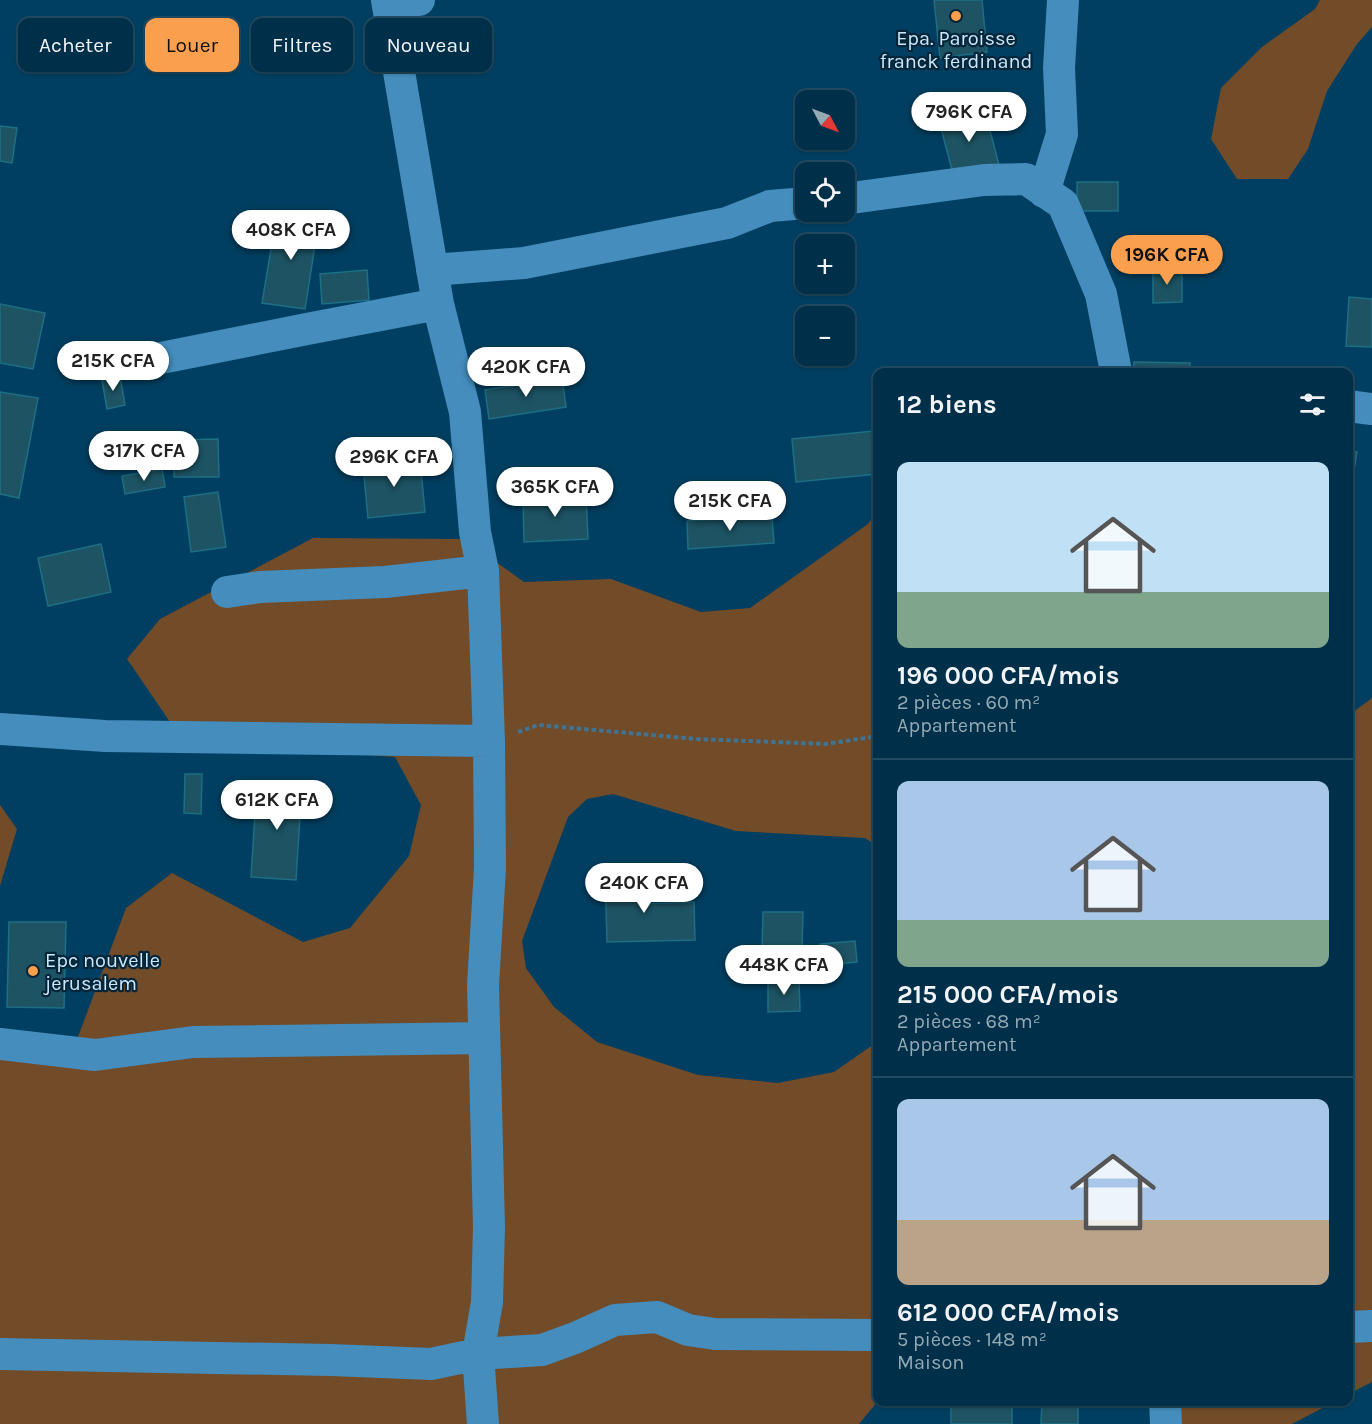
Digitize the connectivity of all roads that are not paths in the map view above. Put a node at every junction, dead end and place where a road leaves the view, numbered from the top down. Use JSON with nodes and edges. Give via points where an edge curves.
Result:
{"nodes":[{"id":1,"x":419,"y":0,"type":"edge"},
{"id":2,"x":1063,"y":0,"type":"edge"},
{"id":3,"x":387,"y":2,"type":"edge"},
{"id":4,"x":1044,"y":192,"type":"junction"},
{"id":5,"x":855,"y":198,"type":"edge"},
{"id":6,"x":795,"y":204,"type":"edge"},
{"id":7,"x":432,"y":270,"type":"junction"},
{"id":8,"x":438,"y":304,"type":"junction"},
{"id":9,"x":131,"y":364,"type":"dead end"},
{"id":10,"x":1115,"y":368,"type":"edge"},
{"id":11,"x":1353,"y":407,"type":"edge"},
{"id":12,"x":1372,"y":409,"type":"edge"},
{"id":13,"x":483,"y":571,"type":"junction"},
{"id":14,"x":227,"y":592,"type":"dead end"},
{"id":15,"x":0,"y":729,"type":"edge"},
{"id":16,"x":489,"y":741,"type":"junction"},
{"id":17,"x":484,"y":1038,"type":"junction"},
{"id":18,"x":0,"y":1044,"type":"edge"},
{"id":19,"x":1372,"y":1326,"type":"edge"},
{"id":20,"x":1353,"y":1327,"type":"edge"},
{"id":21,"x":873,"y":1335,"type":"edge"},
{"id":22,"x":0,"y":1354,"type":"edge"},
{"id":23,"x":478,"y":1354,"type":"junction"},
{"id":24,"x":1166,"y":1406,"type":"edge"},
{"id":25,"x":483,"y":1424,"type":"edge"},
{"id":26,"x":1166,"y":1424,"type":"edge"}],
"edges":[{"from":1,"to":3,"type":"street"},
{"from":2,"to":4,"type":"street","via":[[1059,68],[1062,134]]},
{"from":3,"to":7,"type":"street"},
{"from":4,"to":5,"type":"street","via":[[1026,179],[984,180]]},
{"from":4,"to":10,"type":"street","via":[[1063,204],[1101,294]]},
{"from":6,"to":7,"type":"street","via":[[770,206],[727,223],[524,263]]},
{"from":7,"to":8,"type":"street"},
{"from":8,"to":9,"type":"street"},
{"from":8,"to":13,"type":"street","via":[[465,412]]},
{"from":11,"to":12,"type":"street"},
{"from":13,"to":14,"type":"street"},
{"from":13,"to":16,"type":"street"},
{"from":15,"to":16,"type":"street","via":[[105,736]]},
{"from":16,"to":17,"type":"street","via":[[490,868]]},
{"from":17,"to":18,"type":"street","via":[[193,1042],[95,1055]]},
{"from":17,"to":23,"type":"street","via":[[489,1238],[487,1302]]},
{"from":19,"to":20,"type":"street"},
{"from":21,"to":23,"type":"street","via":[[715,1334],[688,1330],[657,1317],[615,1320],[542,1350]]},
{"from":22,"to":23,"type":"street","via":[[431,1364]]},
{"from":23,"to":25,"type":"street"},
{"from":24,"to":26,"type":"street"}]}
